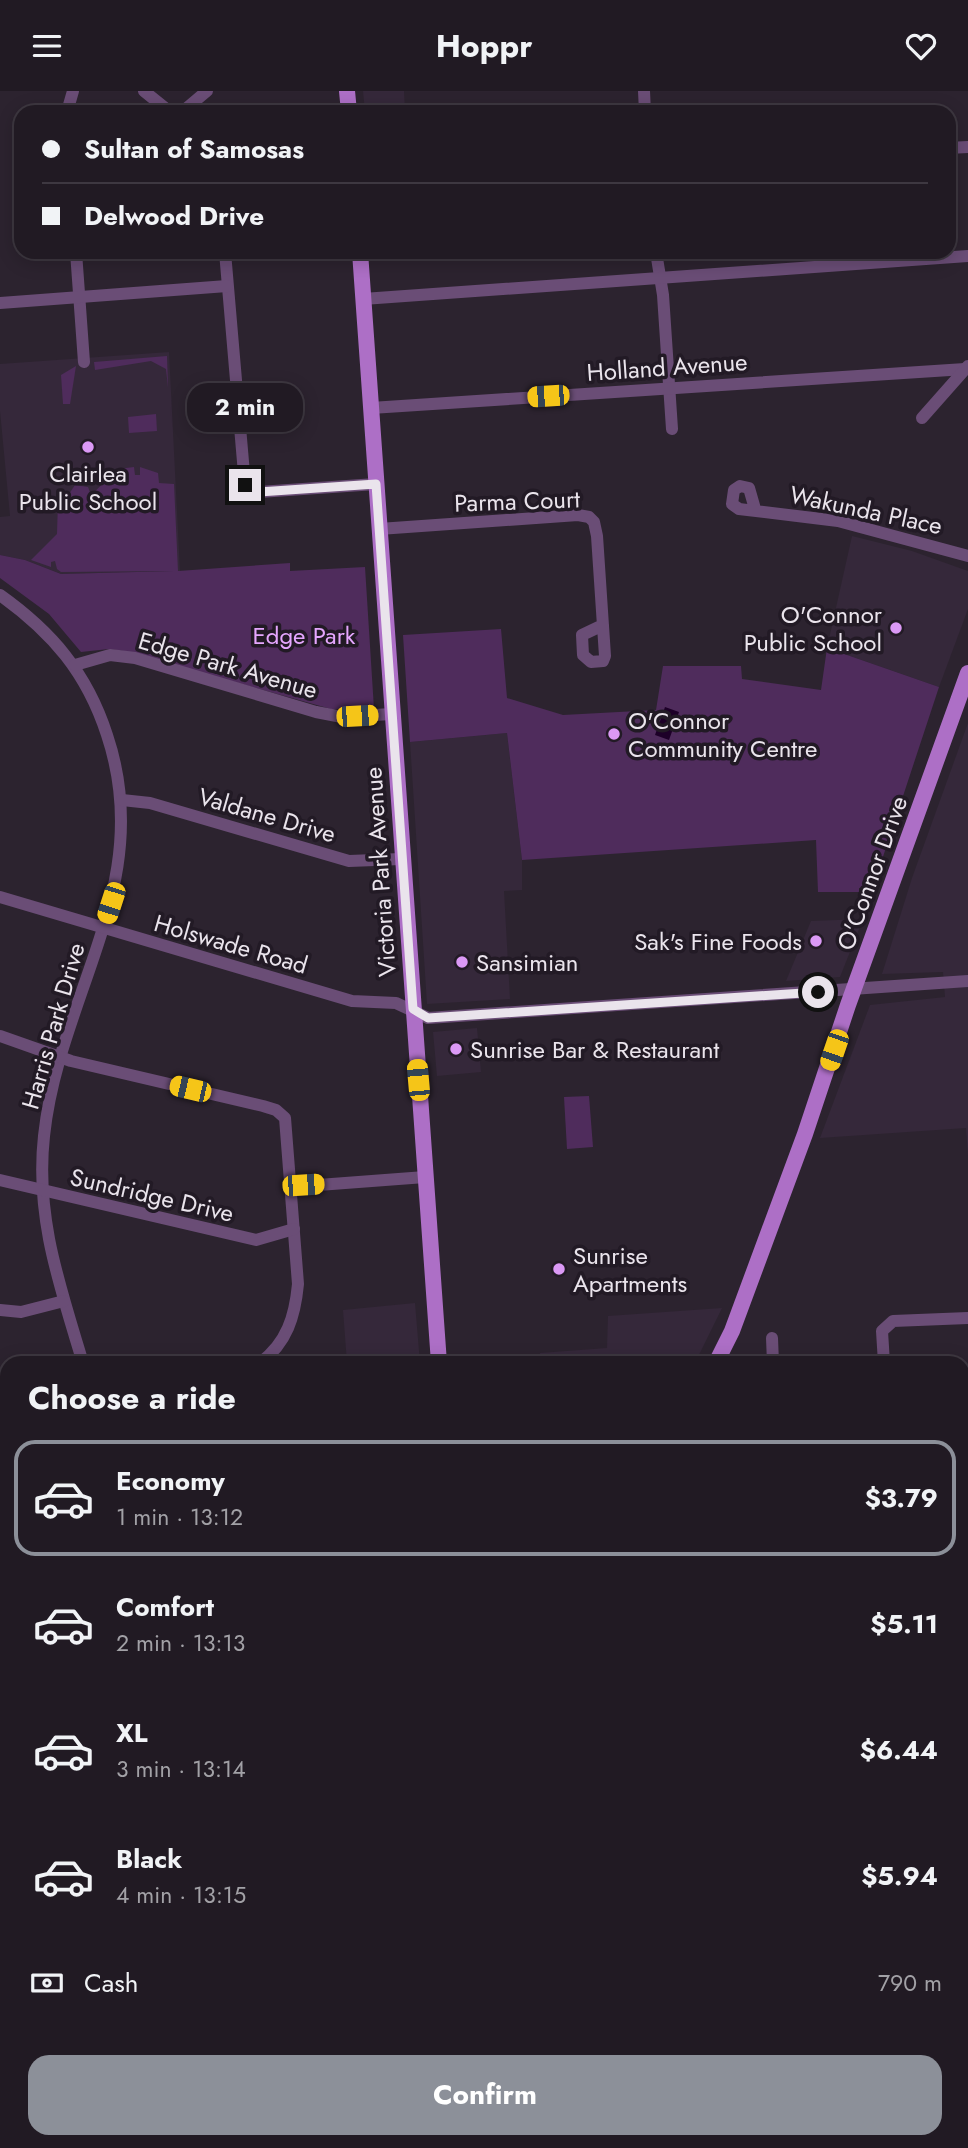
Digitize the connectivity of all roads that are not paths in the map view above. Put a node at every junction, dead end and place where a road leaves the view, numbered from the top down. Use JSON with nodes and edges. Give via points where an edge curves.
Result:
{"nodes":[{"id":1,"x":144,"y":91,"type":"edge"},
{"id":2,"x":207,"y":91,"type":"edge"},
{"id":3,"x":161,"y":105,"type":"edge"},
{"id":4,"x":191,"y":105,"type":"edge"},
{"id":5,"x":76,"y":259,"type":"edge"},
{"id":6,"x":225,"y":259,"type":"edge"},
{"id":7,"x":360,"y":259,"type":"edge"},
{"id":8,"x":657,"y":259,"type":"edge"},
{"id":9,"x":928,"y":259,"type":"edge"},
{"id":10,"x":658,"y":279,"type":"junction"},
{"id":11,"x":227,"y":286,"type":"junction"},
{"id":12,"x":79,"y":297,"type":"junction"},
{"id":13,"x":363,"y":299,"type":"junction"},
{"id":14,"x":0,"y":303,"type":"edge"},
{"id":15,"x":84,"y":362,"type":"dead end"},
{"id":16,"x":966,"y":367,"type":"edge"},
{"id":17,"x":669,"y":387,"type":"junction"},
{"id":18,"x":371,"y":408,"type":"junction"},
{"id":19,"x":922,"y":418,"type":"dead end"},
{"id":20,"x":672,"y":429,"type":"dead end"},
{"id":21,"x":376,"y":484,"type":"junction"},
{"id":22,"x":755,"y":509,"type":"dead end"},
{"id":23,"x":379,"y":529,"type":"junction"},
{"id":24,"x":968,"y":556,"type":"edge"},
{"id":25,"x":0,"y":595,"type":"edge"},
{"id":26,"x":603,"y":625,"type":"dead end"},
{"id":27,"x":75,"y":665,"type":"junction"},
{"id":28,"x":966,"y":684,"type":"edge"},
{"id":29,"x":391,"y":714,"type":"junction"},
{"id":30,"x":122,"y":800,"type":"junction"},
{"id":31,"x":401,"y":859,"type":"junction"},
{"id":32,"x":0,"y":897,"type":"edge"},
{"id":33,"x":103,"y":929,"type":"junction"},
{"id":34,"x":968,"y":981,"type":"edge"},
{"id":35,"x":854,"y":989,"type":"junction"},
{"id":36,"x":413,"y":1009,"type":"junction"},
{"id":37,"x":0,"y":1035,"type":"edge"},
{"id":38,"x":62,"y":1058,"type":"junction"},
{"id":39,"x":425,"y":1177,"type":"junction"},
{"id":40,"x":0,"y":1180,"type":"edge"},
{"id":41,"x":292,"y":1187,"type":"junction"},
{"id":42,"x":41,"y":1192,"type":"junction"},
{"id":43,"x":294,"y":1229,"type":"junction"},
{"id":44,"x":64,"y":1301,"type":"junction"},
{"id":45,"x":0,"y":1310,"type":"edge"},
{"id":46,"x":968,"y":1318,"type":"edge"},
{"id":47,"x":772,"y":1338,"type":"dead end"},
{"id":48,"x":81,"y":1356,"type":"edge"},
{"id":49,"x":266,"y":1356,"type":"edge"},
{"id":50,"x":438,"y":1356,"type":"edge"},
{"id":51,"x":720,"y":1356,"type":"edge"},
{"id":52,"x":773,"y":1356,"type":"edge"},
{"id":53,"x":884,"y":1356,"type":"edge"}],
"edges":[{"from":1,"to":3,"type":"street"},
{"from":2,"to":4,"type":"street"},
{"from":5,"to":12,"type":"street"},
{"from":6,"to":11,"type":"street"},
{"from":7,"to":13,"type":"main road","name":"Victoria Park Avenue"},
{"from":8,"to":10,"type":"street"},
{"from":9,"to":10,"type":"street"},
{"from":10,"to":13,"type":"street"},
{"from":10,"to":17,"type":"street"},
{"from":11,"to":12,"type":"street"},
{"from":11,"to":21,"type":"street","via":[[245,485],[259,492]]},
{"from":12,"to":14,"type":"street"},
{"from":12,"to":15,"type":"street"},
{"from":13,"to":18,"type":"main road","name":"Victoria Park Avenue"},
{"from":16,"to":17,"type":"street","name":"Holland Avenue"},
{"from":16,"to":19,"type":"street"},
{"from":17,"to":18,"type":"street","name":"Holland Avenue"},
{"from":17,"to":20,"type":"street"},
{"from":18,"to":21,"type":"main road","name":"Victoria Park Avenue"},
{"from":21,"to":23,"type":"main road","name":"Victoria Park Avenue"},
{"from":22,"to":24,"type":"street","name":"Wakunda Place","via":[[838,521]]},
{"from":23,"to":26,"type":"street","name":"Parma Court","via":[[589,517],[596,528]]},
{"from":23,"to":29,"type":"main road","name":"Victoria Park Avenue"},
{"from":25,"to":27,"type":"street","via":[[52,637]]},
{"from":27,"to":29,"type":"street","name":"Edge Park Avenue","via":[[110,655],[135,658],[316,712],[342,717]]},
{"from":27,"to":30,"type":"street","name":"Harris Park Drive","via":[[102,718]]},
{"from":28,"to":35,"type":"main road","name":"O'Connor Drive"},
{"from":29,"to":31,"type":"main road","name":"Victoria Park Avenue"},
{"from":30,"to":31,"type":"street","name":"Valdane Drive","via":[[150,803],[349,861]]},
{"from":30,"to":33,"type":"street","name":"Harris Park Drive","via":[[121,857]]},
{"from":31,"to":36,"type":"main road","name":"Victoria Park Avenue"},
{"from":32,"to":33,"type":"street","name":"Holswade Road"},
{"from":33,"to":36,"type":"street","name":"Holswade Road","via":[[352,1001],[396,1003]]},
{"from":33,"to":38,"type":"street","name":"Harris Park Drive"},
{"from":34,"to":35,"type":"street","name":"Holswade Road"},
{"from":35,"to":36,"type":"street","name":"Holswade Road","via":[[428,1018]]},
{"from":35,"to":51,"type":"main road","name":"O'Connor Drive","via":[[807,1129]]},
{"from":36,"to":39,"type":"main road","name":"Victoria Park Avenue"},
{"from":37,"to":38,"type":"street"},
{"from":38,"to":41,"type":"street","via":[[276,1110],[285,1118],[288,1131]]},
{"from":38,"to":42,"type":"street","name":"Harris Park Drive","via":[[44,1132]]},
{"from":39,"to":41,"type":"street"},
{"from":39,"to":50,"type":"main road","name":"Victoria Park Avenue"},
{"from":40,"to":42,"type":"street","name":"Sundridge Drive"},
{"from":41,"to":43,"type":"street"},
{"from":42,"to":43,"type":"street","name":"Sundridge Drive","via":[[257,1240]]},
{"from":42,"to":44,"type":"street","name":"Harris Park Drive"},
{"from":43,"to":49,"type":"street","via":[[296,1310],[289,1329]]},
{"from":44,"to":45,"type":"street","via":[[21,1312]]},
{"from":44,"to":48,"type":"street","name":"Harris Park Drive"},
{"from":46,"to":53,"type":"street","via":[[893,1321],[882,1331]]},
{"from":47,"to":52,"type":"street"}]}
